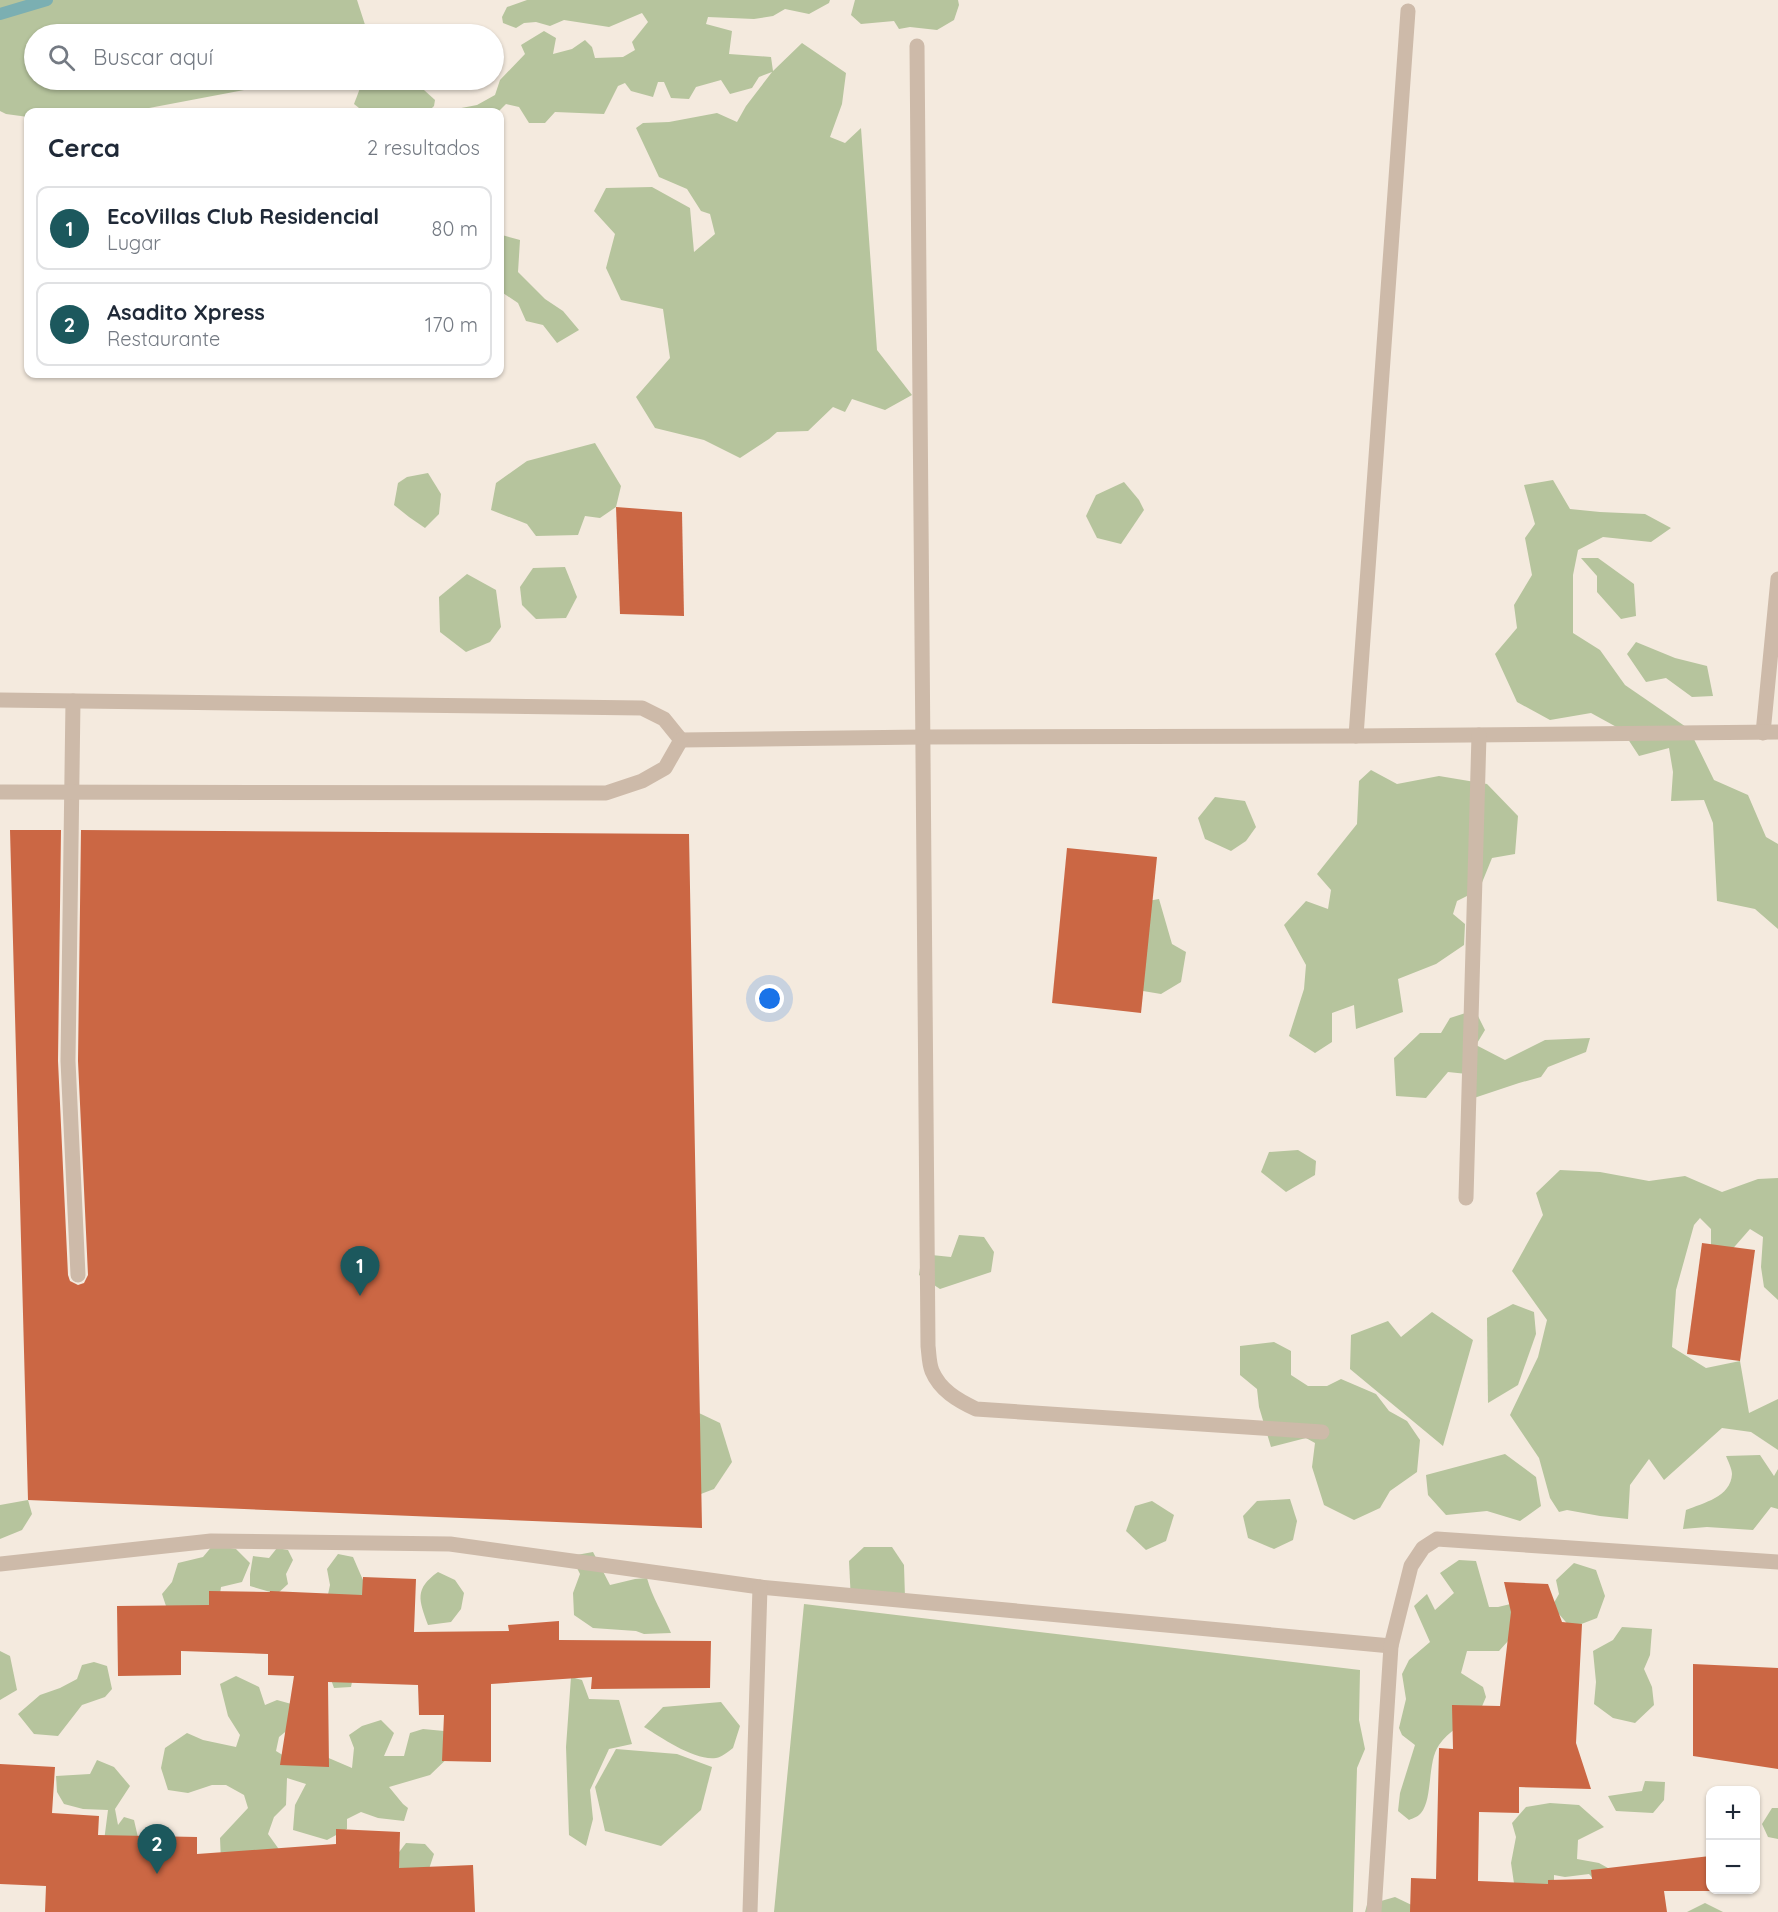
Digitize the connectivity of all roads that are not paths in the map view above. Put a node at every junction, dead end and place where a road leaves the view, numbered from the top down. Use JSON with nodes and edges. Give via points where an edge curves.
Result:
{"nodes":[{"id":1,"x":1408,"y":11,"type":"dead end"},
{"id":2,"x":917,"y":46,"type":"dead end"},
{"id":3,"x":1778,"y":579,"type":"edge"},
{"id":4,"x":0,"y":700,"type":"edge"},
{"id":5,"x":73,"y":701,"type":"junction"},
{"id":6,"x":1770,"y":732,"type":"edge"},
{"id":7,"x":1479,"y":735,"type":"junction"},
{"id":8,"x":1356,"y":736,"type":"junction"},
{"id":9,"x":924,"y":737,"type":"junction"},
{"id":10,"x":681,"y":740,"type":"junction"},
{"id":11,"x":0,"y":792,"type":"edge"},
{"id":12,"x":71,"y":793,"type":"junction"},
{"id":13,"x":1466,"y":1198,"type":"dead end"},
{"id":14,"x":78,"y":1275,"type":"dead end"},
{"id":15,"x":1322,"y":1432,"type":"dead end"},
{"id":16,"x":1778,"y":1562,"type":"edge"},
{"id":17,"x":0,"y":1564,"type":"edge"},
{"id":18,"x":760,"y":1587,"type":"junction"},
{"id":19,"x":1391,"y":1646,"type":"junction"},
{"id":20,"x":750,"y":1912,"type":"edge"},
{"id":21,"x":1374,"y":1912,"type":"edge"}],
"edges":[{"from":1,"to":8,"type":"street"},
{"from":2,"to":9,"type":"street"},
{"from":3,"to":6,"type":"street"},
{"from":4,"to":5,"type":"street"},
{"from":5,"to":10,"type":"street","via":[[642,708],[664,719]]},
{"from":5,"to":12,"type":"street"},
{"from":6,"to":7,"type":"street"},
{"from":7,"to":8,"type":"street"},
{"from":7,"to":13,"type":"street"},
{"from":8,"to":9,"type":"street"},
{"from":9,"to":10,"type":"street"},
{"from":9,"to":15,"type":"street","via":[[931,1370],[944,1390],[976,1408]]},
{"from":10,"to":12,"type":"street","via":[[665,768],[606,793]]},
{"from":11,"to":12,"type":"street"},
{"from":12,"to":14,"type":"street","via":[[68,1060]]},
{"from":16,"to":19,"type":"street","via":[[1437,1539],[1423,1548],[1411,1566]]},
{"from":17,"to":18,"type":"street","via":[[211,1542],[450,1544]]},
{"from":18,"to":19,"type":"street"},
{"from":18,"to":20,"type":"street"},
{"from":19,"to":21,"type":"street"}]}
